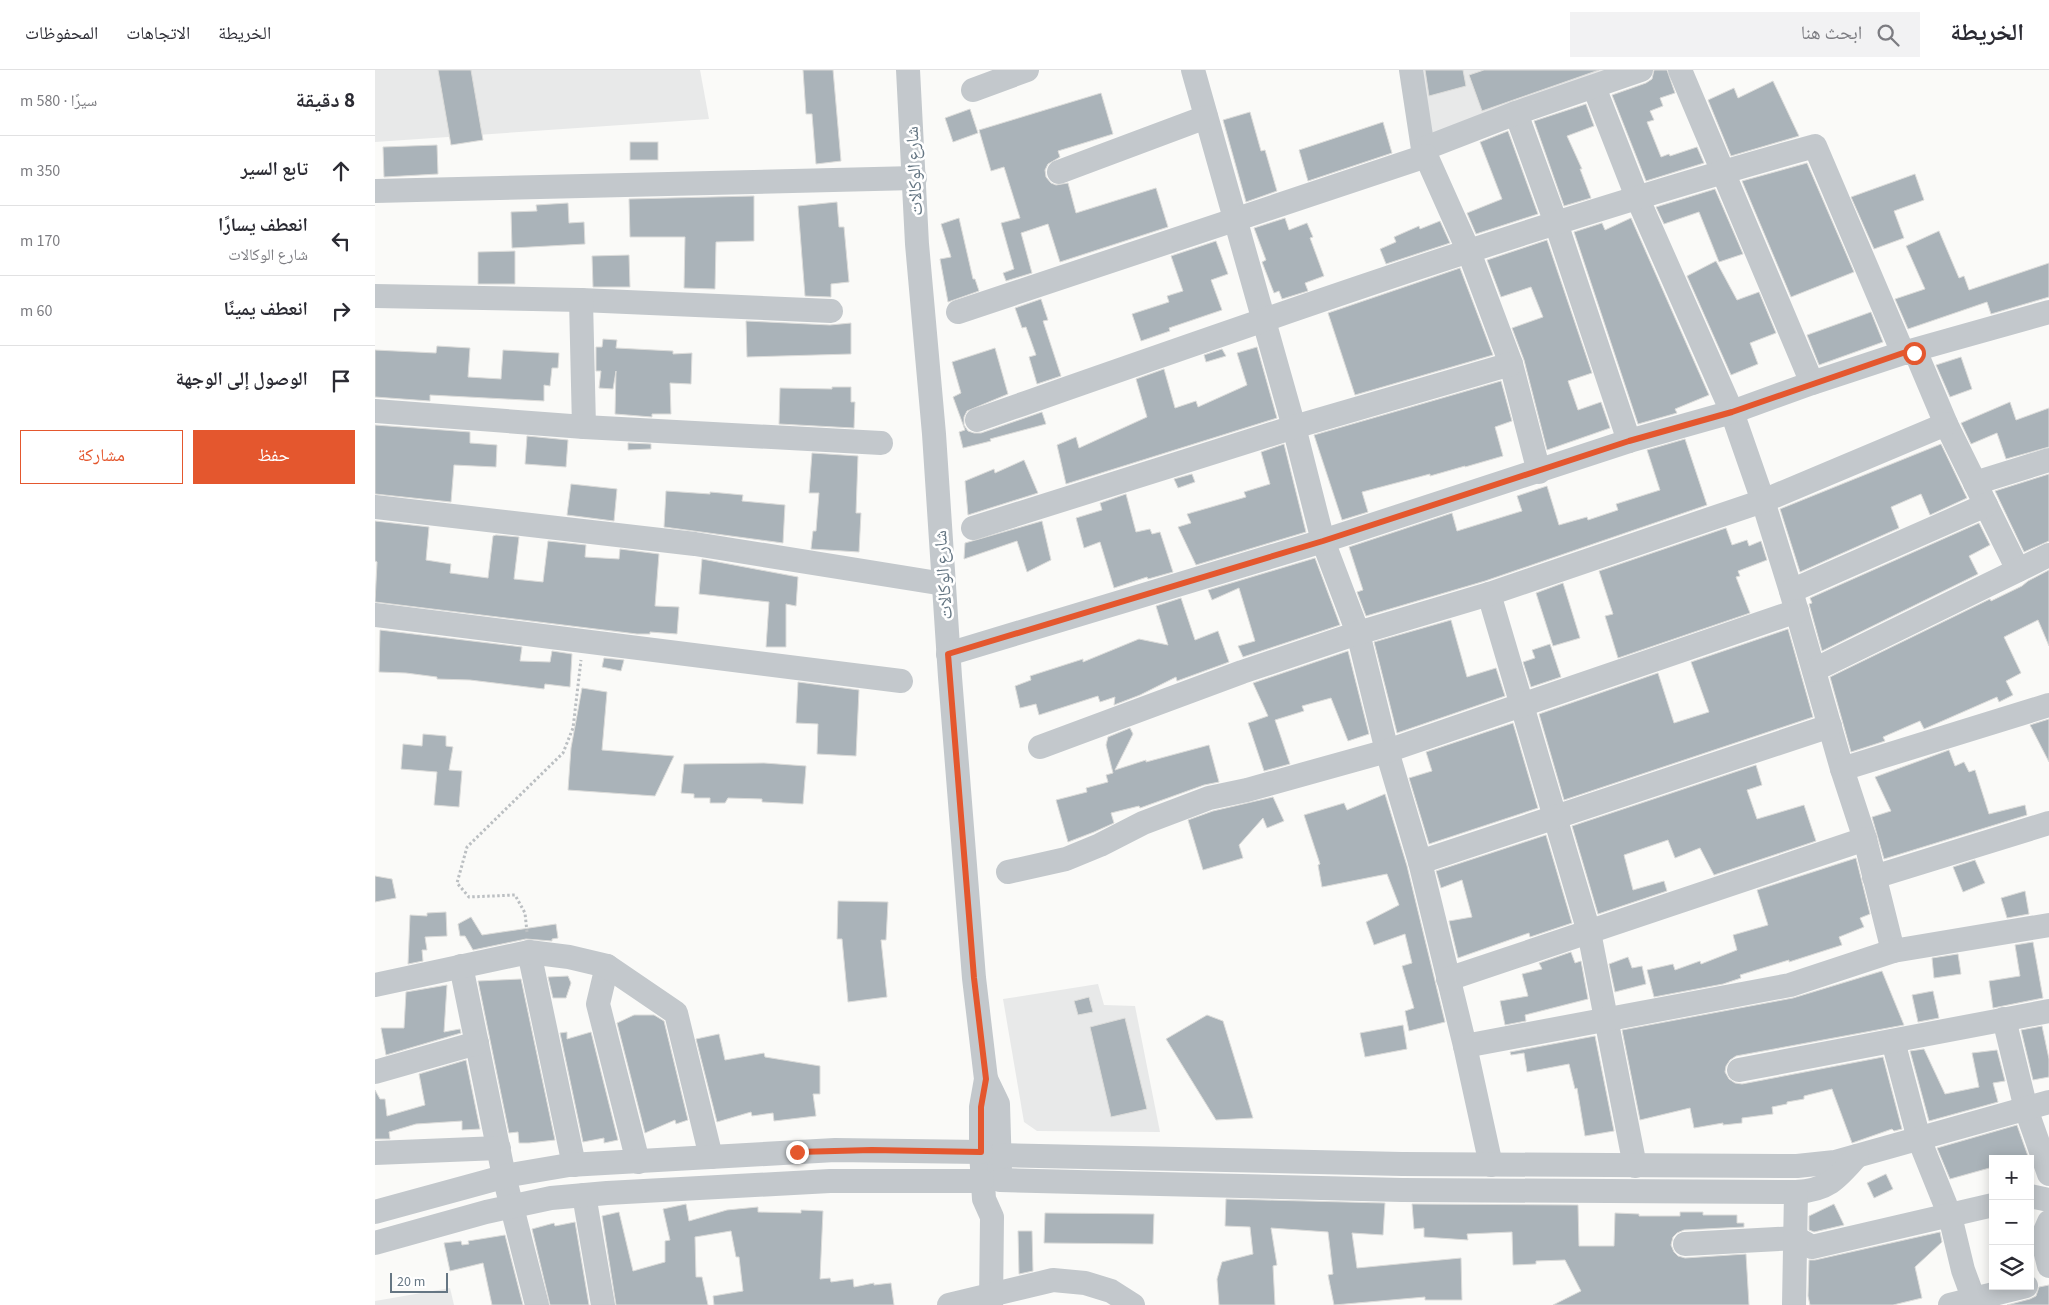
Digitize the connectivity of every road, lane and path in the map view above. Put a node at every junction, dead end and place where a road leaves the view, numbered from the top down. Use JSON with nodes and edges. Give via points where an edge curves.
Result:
{"nodes":[{"id":1,"x":908,"y":70,"type":"edge"},
{"id":2,"x":1027,"y":70,"type":"edge"},
{"id":3,"x":1193,"y":70,"type":"edge"},
{"id":4,"x":1411,"y":70,"type":"edge"},
{"id":5,"x":1641,"y":70,"type":"edge"},
{"id":6,"x":1681,"y":70,"type":"edge"},
{"id":7,"x":1594,"y":86,"type":"junction"},
{"id":8,"x":973,"y":90,"type":"dead end"},
{"id":9,"x":1516,"y":113,"type":"junction"},
{"id":10,"x":1207,"y":117,"type":"junction"},
{"id":11,"x":1424,"y":152,"type":"junction"},
{"id":12,"x":1724,"y":171,"type":"junction"},
{"id":13,"x":1059,"y":172,"type":"dead end"},
{"id":14,"x":915,"y":178,"type":"junction"},
{"id":15,"x":375,"y":190,"type":"edge"},
{"id":16,"x":1637,"y":197,"type":"junction"},
{"id":17,"x":1236,"y":219,"type":"junction"},
{"id":18,"x":1556,"y":223,"type":"junction"},
{"id":19,"x":1469,"y":252,"type":"junction"},
{"id":20,"x":375,"y":296,"type":"edge"},
{"id":21,"x":581,"y":300,"type":"junction"},
{"id":22,"x":831,"y":311,"type":"dead end"},
{"id":23,"x":958,"y":312,"type":"dead end"},
{"id":24,"x":2049,"y":312,"type":"edge"},
{"id":25,"x":1263,"y":320,"type":"junction"},
{"id":26,"x":1903,"y":353,"type":"junction"},
{"id":27,"x":1511,"y":364,"type":"junction"},
{"id":28,"x":1812,"y":383,"type":"junction"},
{"id":29,"x":375,"y":411,"type":"edge"},
{"id":30,"x":1732,"y":412,"type":"junction"},
{"id":31,"x":977,"y":420,"type":"dead end"},
{"id":32,"x":1946,"y":424,"type":"junction"},
{"id":33,"x":1294,"y":427,"type":"junction"},
{"id":34,"x":584,"y":428,"type":"junction"},
{"id":35,"x":1629,"y":441,"type":"junction"},
{"id":36,"x":881,"y":443,"type":"dead end"},
{"id":37,"x":2049,"y":460,"type":"edge"},
{"id":38,"x":1539,"y":472,"type":"junction"},
{"id":39,"x":1975,"y":483,"type":"junction"},
{"id":40,"x":1763,"y":501,"type":"junction"},
{"id":41,"x":1986,"y":505,"type":"junction"},
{"id":42,"x":375,"y":507,"type":"edge"},
{"id":43,"x":973,"y":528,"type":"dead end"},
{"id":44,"x":1323,"y":541,"type":"junction"},
{"id":45,"x":2049,"y":555,"type":"edge"},
{"id":46,"x":2018,"y":570,"type":"junction"},
{"id":47,"x":944,"y":584,"type":"junction"},
{"id":48,"x":1489,"y":594,"type":"junction"},
{"id":49,"x":1794,"y":601,"type":"junction"},
{"id":50,"x":375,"y":615,"type":"edge"},
{"id":51,"x":1358,"y":633,"type":"junction"},
{"id":52,"x":583,"y":642,"type":"junction"},
{"id":53,"x":948,"y":654,"type":"junction"},
{"id":54,"x":1814,"y":670,"type":"junction"},
{"id":55,"x":901,"y":681,"type":"dead end"},
{"id":56,"x":1522,"y":703,"type":"junction"},
{"id":57,"x":2049,"y":705,"type":"edge"},
{"id":58,"x":1830,"y":726,"type":"junction"},
{"id":59,"x":1040,"y":747,"type":"dead end"},
{"id":60,"x":1387,"y":751,"type":"junction"},
{"id":61,"x":1842,"y":770,"type":"junction"},
{"id":62,"x":1555,"y":819,"type":"junction"},
{"id":63,"x":2049,"y":823,"type":"edge"},
{"id":64,"x":1865,"y":839,"type":"junction"},
{"id":65,"x":1420,"y":862,"type":"junction"},
{"id":66,"x":1008,"y":872,"type":"dead end"},
{"id":67,"x":1874,"y":877,"type":"junction"},
{"id":68,"x":2049,"y":924,"type":"edge"},
{"id":69,"x":1589,"y":932,"type":"junction"},
{"id":70,"x":1893,"y":951,"type":"junction"},
{"id":71,"x":529,"y":952,"type":"junction"},
{"id":72,"x":461,"y":966,"type":"junction"},
{"id":73,"x":607,"y":966,"type":"junction"},
{"id":74,"x":1448,"y":979,"type":"junction"},
{"id":75,"x":375,"y":985,"type":"edge"},
{"id":76,"x":2049,"y":1011,"type":"edge"},
{"id":77,"x":1607,"y":1018,"type":"junction"},
{"id":78,"x":2004,"y":1019,"type":"junction"},
{"id":79,"x":1893,"y":1041,"type":"junction"},
{"id":80,"x":477,"y":1043,"type":"junction"},
{"id":81,"x":1465,"y":1046,"type":"junction"},
{"id":82,"x":1739,"y":1070,"type":"dead end"},
{"id":83,"x":375,"y":1072,"type":"edge"},
{"id":84,"x":2049,"y":1102,"type":"edge"},
{"id":85,"x":2026,"y":1109,"type":"junction"},
{"id":86,"x":1919,"y":1139,"type":"junction"},
{"id":87,"x":499,"y":1148,"type":"junction"},
{"id":88,"x":375,"y":1153,"type":"edge"},
{"id":89,"x":990,"y":1154,"type":"junction"},
{"id":90,"x":1857,"y":1156,"type":"junction"},
{"id":91,"x":711,"y":1157,"type":"junction"},
{"id":92,"x":638,"y":1162,"type":"junction"},
{"id":93,"x":1402,"y":1164,"type":"junction"},
{"id":94,"x":574,"y":1165,"type":"junction"},
{"id":95,"x":1491,"y":1165,"type":"junction"},
{"id":96,"x":1635,"y":1166,"type":"junction"},
{"id":97,"x":2049,"y":1174,"type":"edge"},
{"id":98,"x":504,"y":1176,"type":"junction"},
{"id":99,"x":991,"y":1180,"type":"junction"},
{"id":100,"x":1402,"y":1190,"type":"junction"},
{"id":101,"x":1796,"y":1192,"type":"junction"},
{"id":102,"x":584,"y":1195,"type":"junction"},
{"id":103,"x":2034,"y":1197,"type":"edge"},
{"id":104,"x":2049,"y":1200,"type":"edge"},
{"id":105,"x":511,"y":1206,"type":"junction"},
{"id":106,"x":1989,"y":1206,"type":"edge"},
{"id":107,"x":375,"y":1212,"type":"edge"},
{"id":108,"x":1949,"y":1216,"type":"junction"},
{"id":109,"x":2049,"y":1222,"type":"edge"},
{"id":110,"x":1796,"y":1238,"type":"junction"},
{"id":111,"x":375,"y":1243,"type":"edge"},
{"id":112,"x":1685,"y":1244,"type":"dead end"},
{"id":113,"x":2049,"y":1266,"type":"edge"},
{"id":114,"x":2049,"y":1280,"type":"edge"},
{"id":115,"x":2020,"y":1292,"type":"edge"},
{"id":116,"x":991,"y":1300,"type":"edge"},
{"id":117,"x":1974,"y":1300,"type":"junction"},
{"id":118,"x":537,"y":1305,"type":"edge"},
{"id":119,"x":603,"y":1305,"type":"edge"},
{"id":120,"x":949,"y":1305,"type":"edge"},
{"id":121,"x":1133,"y":1305,"type":"edge"},
{"id":122,"x":1794,"y":1305,"type":"edge"},
{"id":123,"x":1950,"y":1305,"type":"edge"}],
"edges":[{"from":1,"to":14,"type":"street","name":"شارع الوكالات"},
{"from":2,"to":8,"type":"street"},
{"from":3,"to":10,"type":"street"},
{"from":4,"to":11,"type":"street"},
{"from":5,"to":7,"type":"street"},
{"from":6,"to":12,"type":"street"},
{"from":7,"to":9,"type":"street"},
{"from":7,"to":16,"type":"street"},
{"from":9,"to":11,"type":"street"},
{"from":9,"to":18,"type":"street"},
{"from":10,"to":13,"type":"street"},
{"from":10,"to":17,"type":"street"},
{"from":11,"to":17,"type":"street"},
{"from":11,"to":19,"type":"street"},
{"from":12,"to":16,"type":"street"},
{"from":12,"to":26,"type":"street","via":[[1815,146]]},
{"from":12,"to":28,"type":"street"},
{"from":14,"to":15,"type":"street"},
{"from":14,"to":47,"type":"street","name":"شارع الوكالات","via":[[919,273]]},
{"from":16,"to":18,"type":"street"},
{"from":16,"to":30,"type":"street"},
{"from":17,"to":23,"type":"street"},
{"from":17,"to":25,"type":"street"},
{"from":18,"to":19,"type":"street"},
{"from":18,"to":35,"type":"street"},
{"from":19,"to":25,"type":"street"},
{"from":19,"to":27,"type":"street"},
{"from":20,"to":21,"type":"street"},
{"from":21,"to":22,"type":"street"},
{"from":21,"to":34,"type":"street"},
{"from":24,"to":26,"type":"street"},
{"from":25,"to":31,"type":"street"},
{"from":25,"to":33,"type":"street"},
{"from":26,"to":28,"type":"street"},
{"from":26,"to":32,"type":"street","via":[[1914,353],[1919,360]]},
{"from":27,"to":33,"type":"street"},
{"from":27,"to":38,"type":"street"},
{"from":28,"to":30,"type":"street"},
{"from":29,"to":34,"type":"street"},
{"from":30,"to":35,"type":"street"},
{"from":30,"to":40,"type":"street"},
{"from":32,"to":39,"type":"street"},
{"from":32,"to":40,"type":"street"},
{"from":33,"to":43,"type":"street"},
{"from":33,"to":44,"type":"street"},
{"from":34,"to":36,"type":"street"},
{"from":35,"to":38,"type":"street"},
{"from":37,"to":39,"type":"street"},
{"from":38,"to":44,"type":"street"},
{"from":39,"to":41,"type":"street"},
{"from":40,"to":48,"type":"street"},
{"from":40,"to":49,"type":"street"},
{"from":41,"to":46,"type":"street"},
{"from":41,"to":49,"type":"street"},
{"from":42,"to":47,"type":"street","via":[[695,544]]},
{"from":44,"to":51,"type":"street"},
{"from":44,"to":53,"type":"street"},
{"from":45,"to":46,"type":"street"},
{"from":46,"to":54,"type":"street"},
{"from":47,"to":53,"type":"street","name":"شارع الوكالات"},
{"from":48,"to":51,"type":"street"},
{"from":48,"to":56,"type":"street"},
{"from":49,"to":54,"type":"street"},
{"from":49,"to":56,"type":"street"},
{"from":50,"to":52,"type":"street"},
{"from":51,"to":59,"type":"street"},
{"from":51,"to":60,"type":"street"},
{"from":52,"to":55,"type":"street"},
{"from":52,"to":71,"type":"path","via":[[573,728],[563,753],[467,847],[457,883],[469,897],[515,895],[525,914]]},
{"from":53,"to":89,"type":"street","name":"شارع الوكالات","via":[[974,978],[986,1079],[981,1107]]},
{"from":54,"to":58,"type":"street"},
{"from":56,"to":60,"type":"street"},
{"from":56,"to":62,"type":"street"},
{"from":57,"to":61,"type":"street"},
{"from":58,"to":61,"type":"street"},
{"from":58,"to":62,"type":"street"},
{"from":60,"to":65,"type":"street"},
{"from":60,"to":66,"type":"street","via":[[1209,798],[1143,823],[1066,859]]},
{"from":61,"to":64,"type":"street"},
{"from":62,"to":65,"type":"street"},
{"from":62,"to":69,"type":"street"},
{"from":63,"to":67,"type":"street"},
{"from":64,"to":67,"type":"street"},
{"from":64,"to":69,"type":"street"},
{"from":65,"to":74,"type":"street"},
{"from":67,"to":70,"type":"street"},
{"from":68,"to":70,"type":"street"},
{"from":69,"to":74,"type":"street"},
{"from":69,"to":77,"type":"street"},
{"from":70,"to":77,"type":"street","via":[[1790,985]]},
{"from":71,"to":72,"type":"street"},
{"from":71,"to":73,"type":"street"},
{"from":71,"to":94,"type":"street"},
{"from":72,"to":75,"type":"street"},
{"from":72,"to":80,"type":"street"},
{"from":73,"to":91,"type":"street","via":[[676,1013]]},
{"from":73,"to":92,"type":"street","via":[[598,1004]]},
{"from":74,"to":81,"type":"street"},
{"from":76,"to":78,"type":"street"},
{"from":77,"to":81,"type":"street"},
{"from":77,"to":96,"type":"street"},
{"from":78,"to":79,"type":"street"},
{"from":78,"to":85,"type":"street"},
{"from":79,"to":82,"type":"street"},
{"from":79,"to":86,"type":"street"},
{"from":80,"to":83,"type":"street"},
{"from":80,"to":87,"type":"street"},
{"from":81,"to":95,"type":"street"},
{"from":84,"to":85,"type":"street"},
{"from":85,"to":86,"type":"street"},
{"from":85,"to":97,"type":"street"},
{"from":86,"to":90,"type":"street"},
{"from":86,"to":108,"type":"street"},
{"from":87,"to":88,"type":"street"},
{"from":87,"to":98,"type":"street"},
{"from":89,"to":91,"type":"street","via":[[835,1150]]},
{"from":89,"to":93,"type":"street"},
{"from":89,"to":99,"type":"street","name":"شارع الوكالات"},
{"from":90,"to":96,"type":"street","via":[[1797,1166]]},
{"from":90,"to":101,"type":"street","via":[[1830,1184]]},
{"from":91,"to":92,"type":"street"},
{"from":92,"to":94,"type":"street"},
{"from":93,"to":95,"type":"street"},
{"from":93,"to":100,"type":"street"},
{"from":94,"to":98,"type":"street"},
{"from":95,"to":96,"type":"street"},
{"from":98,"to":105,"type":"street"},
{"from":98,"to":107,"type":"street"},
{"from":99,"to":100,"type":"street"},
{"from":99,"to":102,"type":"street","via":[[830,1181]]},
{"from":99,"to":116,"type":"street","name":"شارع الوكالات","via":[[984,1199],[992,1217]]},
{"from":100,"to":101,"type":"street"},
{"from":101,"to":110,"type":"street"},
{"from":102,"to":105,"type":"street"},
{"from":102,"to":119,"type":"street"},
{"from":103,"to":104,"type":"street"},
{"from":105,"to":111,"type":"street"},
{"from":105,"to":118,"type":"street"},
{"from":106,"to":108,"type":"street"},
{"from":108,"to":110,"type":"street","via":[[1812,1247]]},
{"from":108,"to":117,"type":"street"},
{"from":109,"to":113,"type":"street","via":[[2042,1238]]},
{"from":110,"to":112,"type":"street"},
{"from":110,"to":122,"type":"street"},
{"from":114,"to":115,"type":"street"},
{"from":115,"to":117,"type":"street"},
{"from":116,"to":120,"type":"street"},
{"from":116,"to":121,"type":"street","via":[[1053,1280],[1085,1283],[1111,1291]]},
{"from":117,"to":123,"type":"street"}]}
